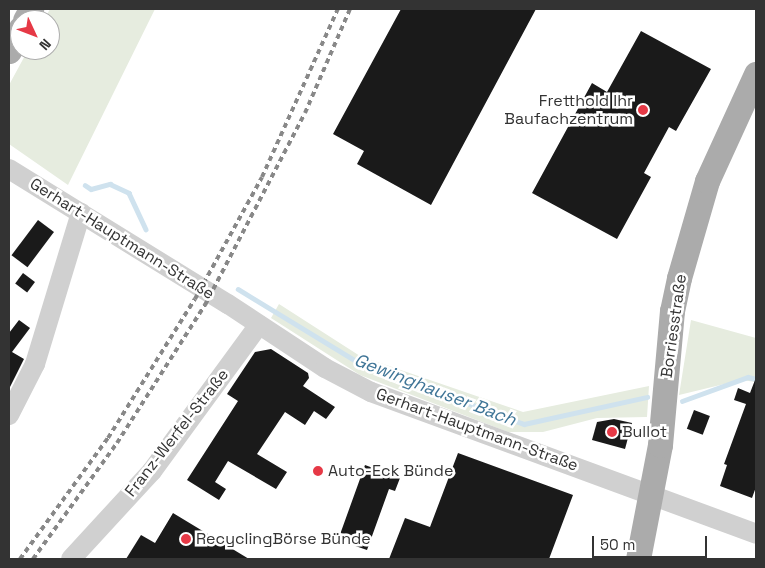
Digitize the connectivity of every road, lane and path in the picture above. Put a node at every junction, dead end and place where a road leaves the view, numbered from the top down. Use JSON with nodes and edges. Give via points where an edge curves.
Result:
{"nodes":[{"id":1,"x":756,"y":74,"type":"edge"},
{"id":2,"x":9,"y":169,"type":"edge"},
{"id":3,"x":81,"y":213,"type":"junction"},
{"id":4,"x":259,"y":325,"type":"junction"},
{"id":5,"x":9,"y":415,"type":"edge"},
{"id":6,"x":652,"y":494,"type":"junction"},
{"id":7,"x":756,"y":534,"type":"edge"},
{"id":8,"x":71,"y":559,"type":"edge"},
{"id":9,"x":638,"y":559,"type":"edge"}],
"edges":[{"from":1,"to":6,"type":"main road","name":"Borriesstraße","via":[[719,150],[683,262],[672,311]]},
{"from":2,"to":3,"type":"street","name":"Gerhart-Hauptmann-Straße"},
{"from":3,"to":4,"type":"street","name":"Gerhart-Hauptmann-Straße"},
{"from":3,"to":5,"type":"street","via":[[35,364]]},
{"from":4,"to":6,"type":"street","name":"Gerhart-Hauptmann-Straße","via":[[325,368],[371,392]]},
{"from":4,"to":8,"type":"street","name":"Franz-Werfel-Straße","via":[[152,471]]},
{"from":6,"to":7,"type":"street","name":"Gerhart-Hauptmann-Straße"},
{"from":6,"to":9,"type":"main road","name":"Borriesstraße"}]}
